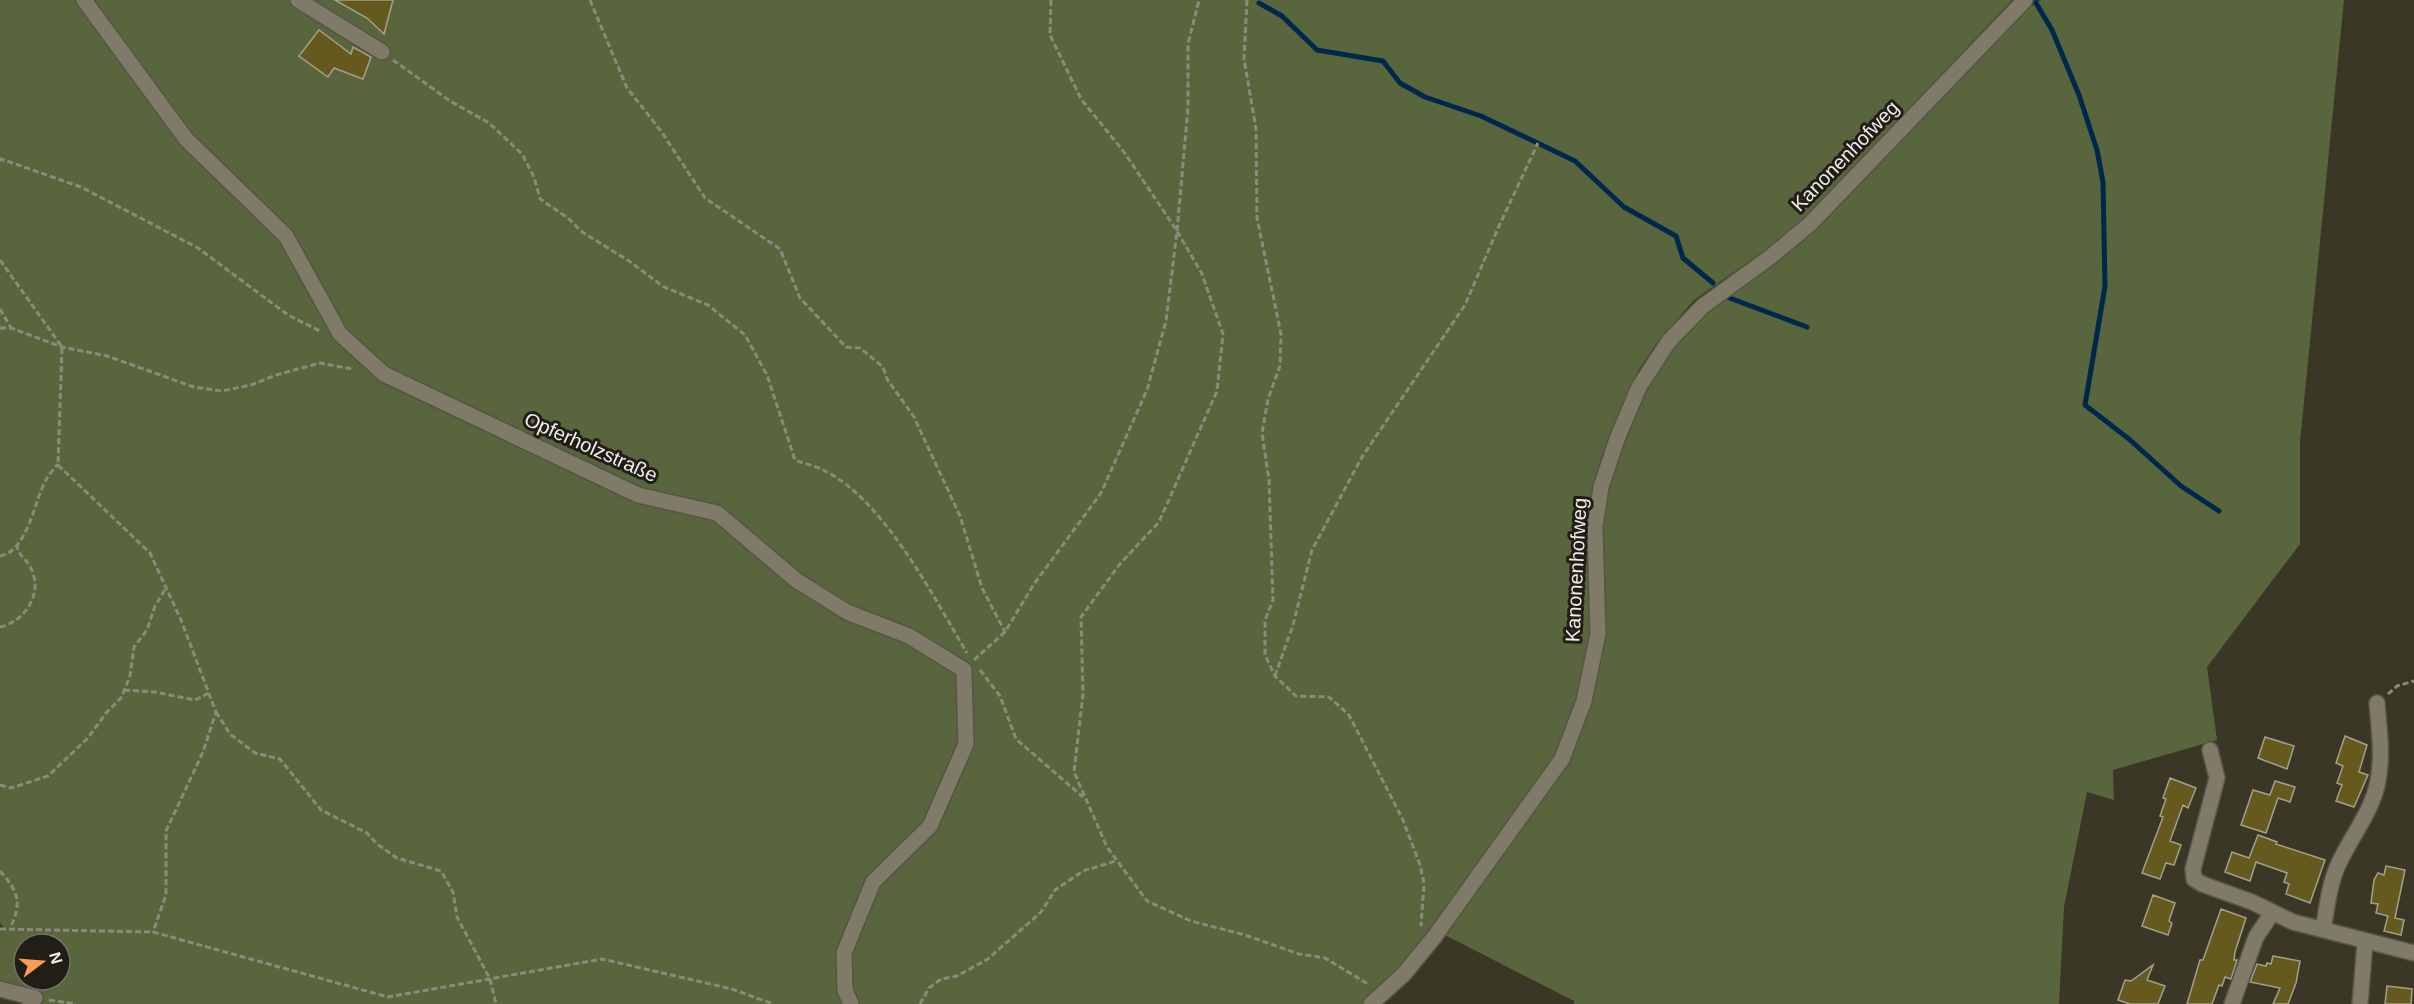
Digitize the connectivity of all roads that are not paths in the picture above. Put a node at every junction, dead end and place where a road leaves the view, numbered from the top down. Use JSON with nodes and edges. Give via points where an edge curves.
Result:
{"nodes":[{"id":1,"x":84,"y":0,"type":"edge"},
{"id":2,"x":298,"y":0,"type":"edge"},
{"id":3,"x":2025,"y":0,"type":"edge"},
{"id":4,"x":382,"y":52,"type":"road end"},
{"id":5,"x":2377,"y":703,"type":"road end"},
{"id":6,"x":2210,"y":750,"type":"dead end"},
{"id":7,"x":2272,"y":913,"type":"junction"},
{"id":8,"x":2323,"y":930,"type":"junction"},
{"id":9,"x":2365,"y":942,"type":"junction"},
{"id":10,"x":2414,"y":953,"type":"edge"},
{"id":11,"x":0,"y":988,"type":"edge"},
{"id":12,"x":33,"y":1001,"type":"edge"},
{"id":13,"x":851,"y":1004,"type":"edge"},
{"id":14,"x":1371,"y":1004,"type":"edge"},
{"id":15,"x":2232,"y":1004,"type":"edge"},
{"id":16,"x":2360,"y":1004,"type":"edge"}],
"edges":[{"from":1,"to":13,"type":"street","name":"Opferholzstraße","via":[[186,139],[286,236],[340,334],[384,374],[638,495],[717,513],[796,580],[847,612],[909,636],[964,670],[966,744],[930,826],[873,882],[844,953],[845,990]]},
{"from":2,"to":4,"type":"street"},
{"from":3,"to":14,"type":"street","name":"Kanonenhofweg","via":[[1810,224],[1703,306],[1669,341],[1639,387],[1601,487],[1595,527],[1598,634],[1584,701],[1562,759],[1435,936],[1404,974]]},
{"from":5,"to":8,"type":"street","via":[[2381,753],[2378,782],[2366,818],[2334,876]]},
{"from":6,"to":7,"type":"street","via":[[2217,778],[2193,869],[2194,879]]},
{"from":7,"to":8,"type":"street"},
{"from":7,"to":15,"type":"street","via":[[2256,937]]},
{"from":8,"to":9,"type":"street"},
{"from":9,"to":10,"type":"street"},
{"from":9,"to":16,"type":"street"},
{"from":11,"to":12,"type":"street"}]}
